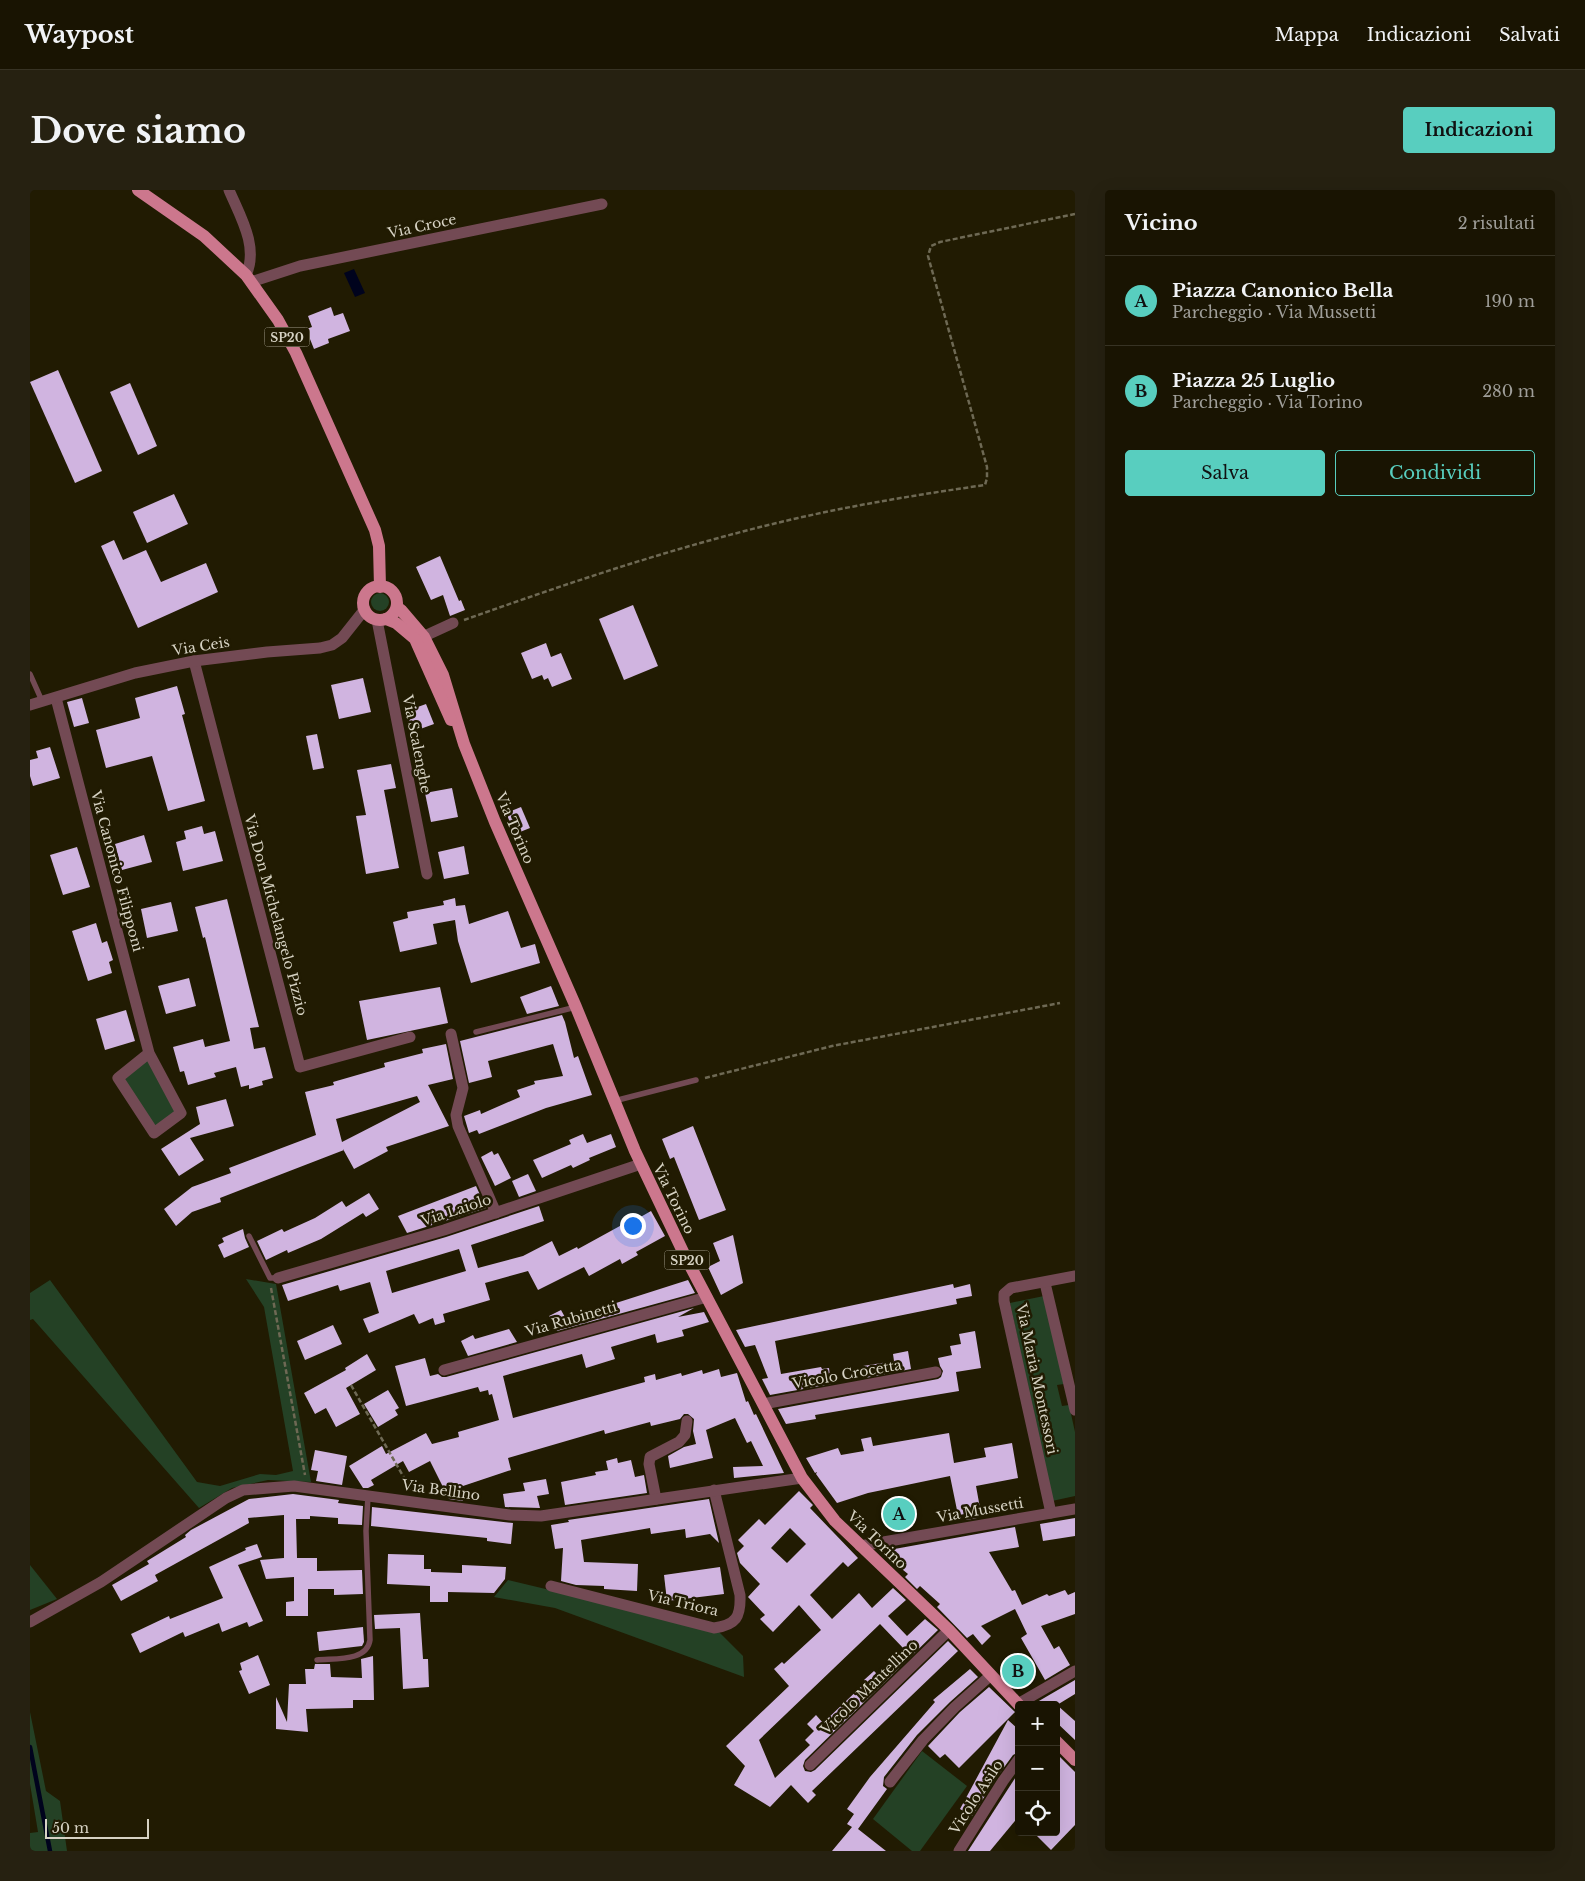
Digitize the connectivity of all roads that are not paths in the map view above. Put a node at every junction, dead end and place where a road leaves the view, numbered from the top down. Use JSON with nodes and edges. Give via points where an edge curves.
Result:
{"nodes":[{"id":1,"x":138,"y":190,"type":"edge"},
{"id":2,"x":229,"y":190,"type":"edge"},
{"id":3,"x":602,"y":204,"type":"dead end"},
{"id":4,"x":248,"y":279,"type":"junction"},
{"id":5,"x":380,"y":587,"type":"junction"},
{"id":6,"x":396,"y":607,"type":"junction"},
{"id":7,"x":365,"y":609,"type":"junction"},
{"id":8,"x":382,"y":620,"type":"junction"},
{"id":9,"x":453,"y":623,"type":"road end"},
{"id":10,"x":420,"y":638,"type":"junction"},
{"id":11,"x":194,"y":661,"type":"junction"},
{"id":12,"x":30,"y":674,"type":"edge"},
{"id":13,"x":56,"y":698,"type":"junction"},
{"id":14,"x":42,"y":701,"type":"junction"},
{"id":15,"x":30,"y":705,"type":"edge"},
{"id":16,"x":427,"y":874,"type":"dead end"},
{"id":17,"x":576,"y":1006,"type":"junction"},
{"id":18,"x":476,"y":1032,"type":"dead end"},
{"id":19,"x":451,"y":1034,"type":"dead end"},
{"id":20,"x":410,"y":1037,"type":"dead end"},
{"id":21,"x":149,"y":1052,"type":"junction"},
{"id":22,"x":696,"y":1080,"type":"road end"},
{"id":23,"x":614,"y":1101,"type":"junction"},
{"id":24,"x":641,"y":1164,"type":"junction"},
{"id":25,"x":496,"y":1213,"type":"junction"},
{"id":26,"x":249,"y":1236,"type":"dead end"},
{"id":27,"x":1075,"y":1276,"type":"edge"},
{"id":28,"x":274,"y":1278,"type":"joint"},
{"id":29,"x":1045,"y":1283,"type":"junction"},
{"id":30,"x":707,"y":1297,"type":"junction"},
{"id":31,"x":444,"y":1370,"type":"dead end"},
{"id":32,"x":936,"y":1372,"type":"dead end"},
{"id":33,"x":763,"y":1404,"type":"junction"},
{"id":34,"x":1075,"y":1410,"type":"edge"},
{"id":35,"x":687,"y":1421,"type":"dead end"},
{"id":36,"x":802,"y":1478,"type":"junction"},
{"id":37,"x":714,"y":1490,"type":"junction"},
{"id":38,"x":368,"y":1496,"type":"junction"},
{"id":39,"x":656,"y":1499,"type":"junction"},
{"id":40,"x":1075,"y":1509,"type":"edge"},
{"id":41,"x":1051,"y":1513,"type":"junction"},
{"id":42,"x":860,"y":1546,"type":"junction"},
{"id":43,"x":551,"y":1586,"type":"dead end"},
{"id":44,"x":30,"y":1622,"type":"edge"},
{"id":45,"x":949,"y":1630,"type":"junction"},
{"id":46,"x":317,"y":1660,"type":"dead end"},
{"id":47,"x":1075,"y":1671,"type":"edge"},
{"id":48,"x":991,"y":1675,"type":"junction"},
{"id":49,"x":1016,"y":1701,"type":"edge"},
{"id":50,"x":1024,"y":1701,"type":"edge"},
{"id":51,"x":1060,"y":1745,"type":"edge"},
{"id":52,"x":1075,"y":1760,"type":"edge"},
{"id":53,"x":1015,"y":1764,"type":"edge"},
{"id":54,"x":810,"y":1765,"type":"dead end"},
{"id":55,"x":890,"y":1782,"type":"dead end"},
{"id":56,"x":959,"y":1851,"type":"edge"}],
"edges":[{"from":1,"to":4,"type":"main road","number":"SP20","via":[[204,236]]},
{"from":2,"to":4,"type":"street","via":[[248,241]]},
{"from":3,"to":4,"type":"street","name":"Via Croce"},
{"from":4,"to":5,"type":"main road","number":"SP20","via":[[278,320],[296,353],[375,530],[379,546]]},
{"from":5,"to":6,"type":"main road","number":"SP20","via":[[394,594]]},
{"from":5,"to":7,"type":"main road","via":[[367,594]]},
{"from":6,"to":8,"type":"main road","via":[[392,616]]},
{"from":6,"to":10,"type":"main road","name":"Via Torino","number":"SP20"},
{"from":7,"to":8,"type":"main road","number":"SP20","via":[[368,614]]},
{"from":7,"to":11,"type":"street","name":"Via Ceis","via":[[342,638],[332,645]]},
{"from":8,"to":10,"type":"main road","name":"Via Torino","number":"SP20","via":[[396,623]]},
{"from":8,"to":16,"type":"street","name":"Via Scalenghe"},
{"from":9,"to":10,"type":"street"},
{"from":10,"to":17,"type":"main road","name":"Via Torino","number":"SP20","via":[[444,674],[464,744],[495,822]]},
{"from":11,"to":13,"type":"street","name":"Via Ceis","via":[[134,673]]},
{"from":11,"to":20,"type":"street","name":"Via Don Michelangelo Pizzio","via":[[300,1067]]},
{"from":12,"to":14,"type":"lane"},
{"from":13,"to":14,"type":"street","name":"Via Ceis"},
{"from":13,"to":21,"type":"street","name":"Via Canonico Filipponi"},
{"from":14,"to":15,"type":"street","name":"Via Ceis"},
{"from":17,"to":18,"type":"lane"},
{"from":17,"to":23,"type":"main road","name":"Via Torino","number":"SP20"},
{"from":19,"to":25,"type":"street","via":[[463,1088],[456,1115],[458,1126]]},
{"from":21,"to":21,"type":"street","name":"Via Canonico Filipponi","via":[[118,1078],[154,1133],[181,1113]]},
{"from":22,"to":23,"type":"lane"},
{"from":23,"to":24,"type":"main road","name":"Via Torino","number":"SP20"},
{"from":24,"to":25,"type":"street","name":"Via Laiolo"},
{"from":24,"to":30,"type":"main road","name":"Via Torino","number":"SP20"},
{"from":25,"to":28,"type":"street","name":"Via Laiolo"},
{"from":26,"to":28,"type":"lane"},
{"from":27,"to":29,"type":"street","name":"Via Maria Montessori"},
{"from":29,"to":34,"type":"street"},
{"from":29,"to":41,"type":"street","name":"Via Maria Montessori","via":[[1011,1288],[1004,1297]]},
{"from":30,"to":31,"type":"street","name":"Via Rubinetti"},
{"from":30,"to":33,"type":"main road","name":"Via Torino","number":"SP20"},
{"from":32,"to":33,"type":"street","name":"Vicolo Crocetta"},
{"from":33,"to":36,"type":"main road","name":"Via Torino","number":"SP20"},
{"from":35,"to":39,"type":"street","via":[[685,1435],[679,1442],[650,1458]]},
{"from":36,"to":37,"type":"street","name":"Via Bellino"},
{"from":36,"to":42,"type":"main road","name":"Via Torino","number":"SP20","via":[[826,1511]]},
{"from":37,"to":39,"type":"street","name":"Via Bellino"},
{"from":37,"to":43,"type":"street","name":"Via Triora","via":[[740,1595],[737,1618],[728,1626],[714,1628]]},
{"from":38,"to":39,"type":"street","name":"Via Bellino","via":[[510,1515],[541,1516]]},
{"from":38,"to":44,"type":"street","name":"Via Bellino","via":[[294,1486],[243,1490],[100,1582]]},
{"from":38,"to":46,"type":"lane","via":[[369,1647],[357,1656]]},
{"from":40,"to":41,"type":"street","name":"Via Mussetti"},
{"from":41,"to":42,"type":"street","name":"Via Mussetti"},
{"from":42,"to":45,"type":"main road","name":"Via Torino","number":"SP20"},
{"from":45,"to":48,"type":"main road","name":"Via Torino","number":"SP20"},
{"from":45,"to":54,"type":"street","name":"Vicolo Mantellino"},
{"from":47,"to":50,"type":"street"},
{"from":48,"to":49,"type":"main road","name":"Via Torino","number":"SP20"},
{"from":48,"to":55,"type":"street","via":[[930,1733]]},
{"from":51,"to":52,"type":"main road"},
{"from":53,"to":56,"type":"street","name":"Vicolo Asilo"}]}
